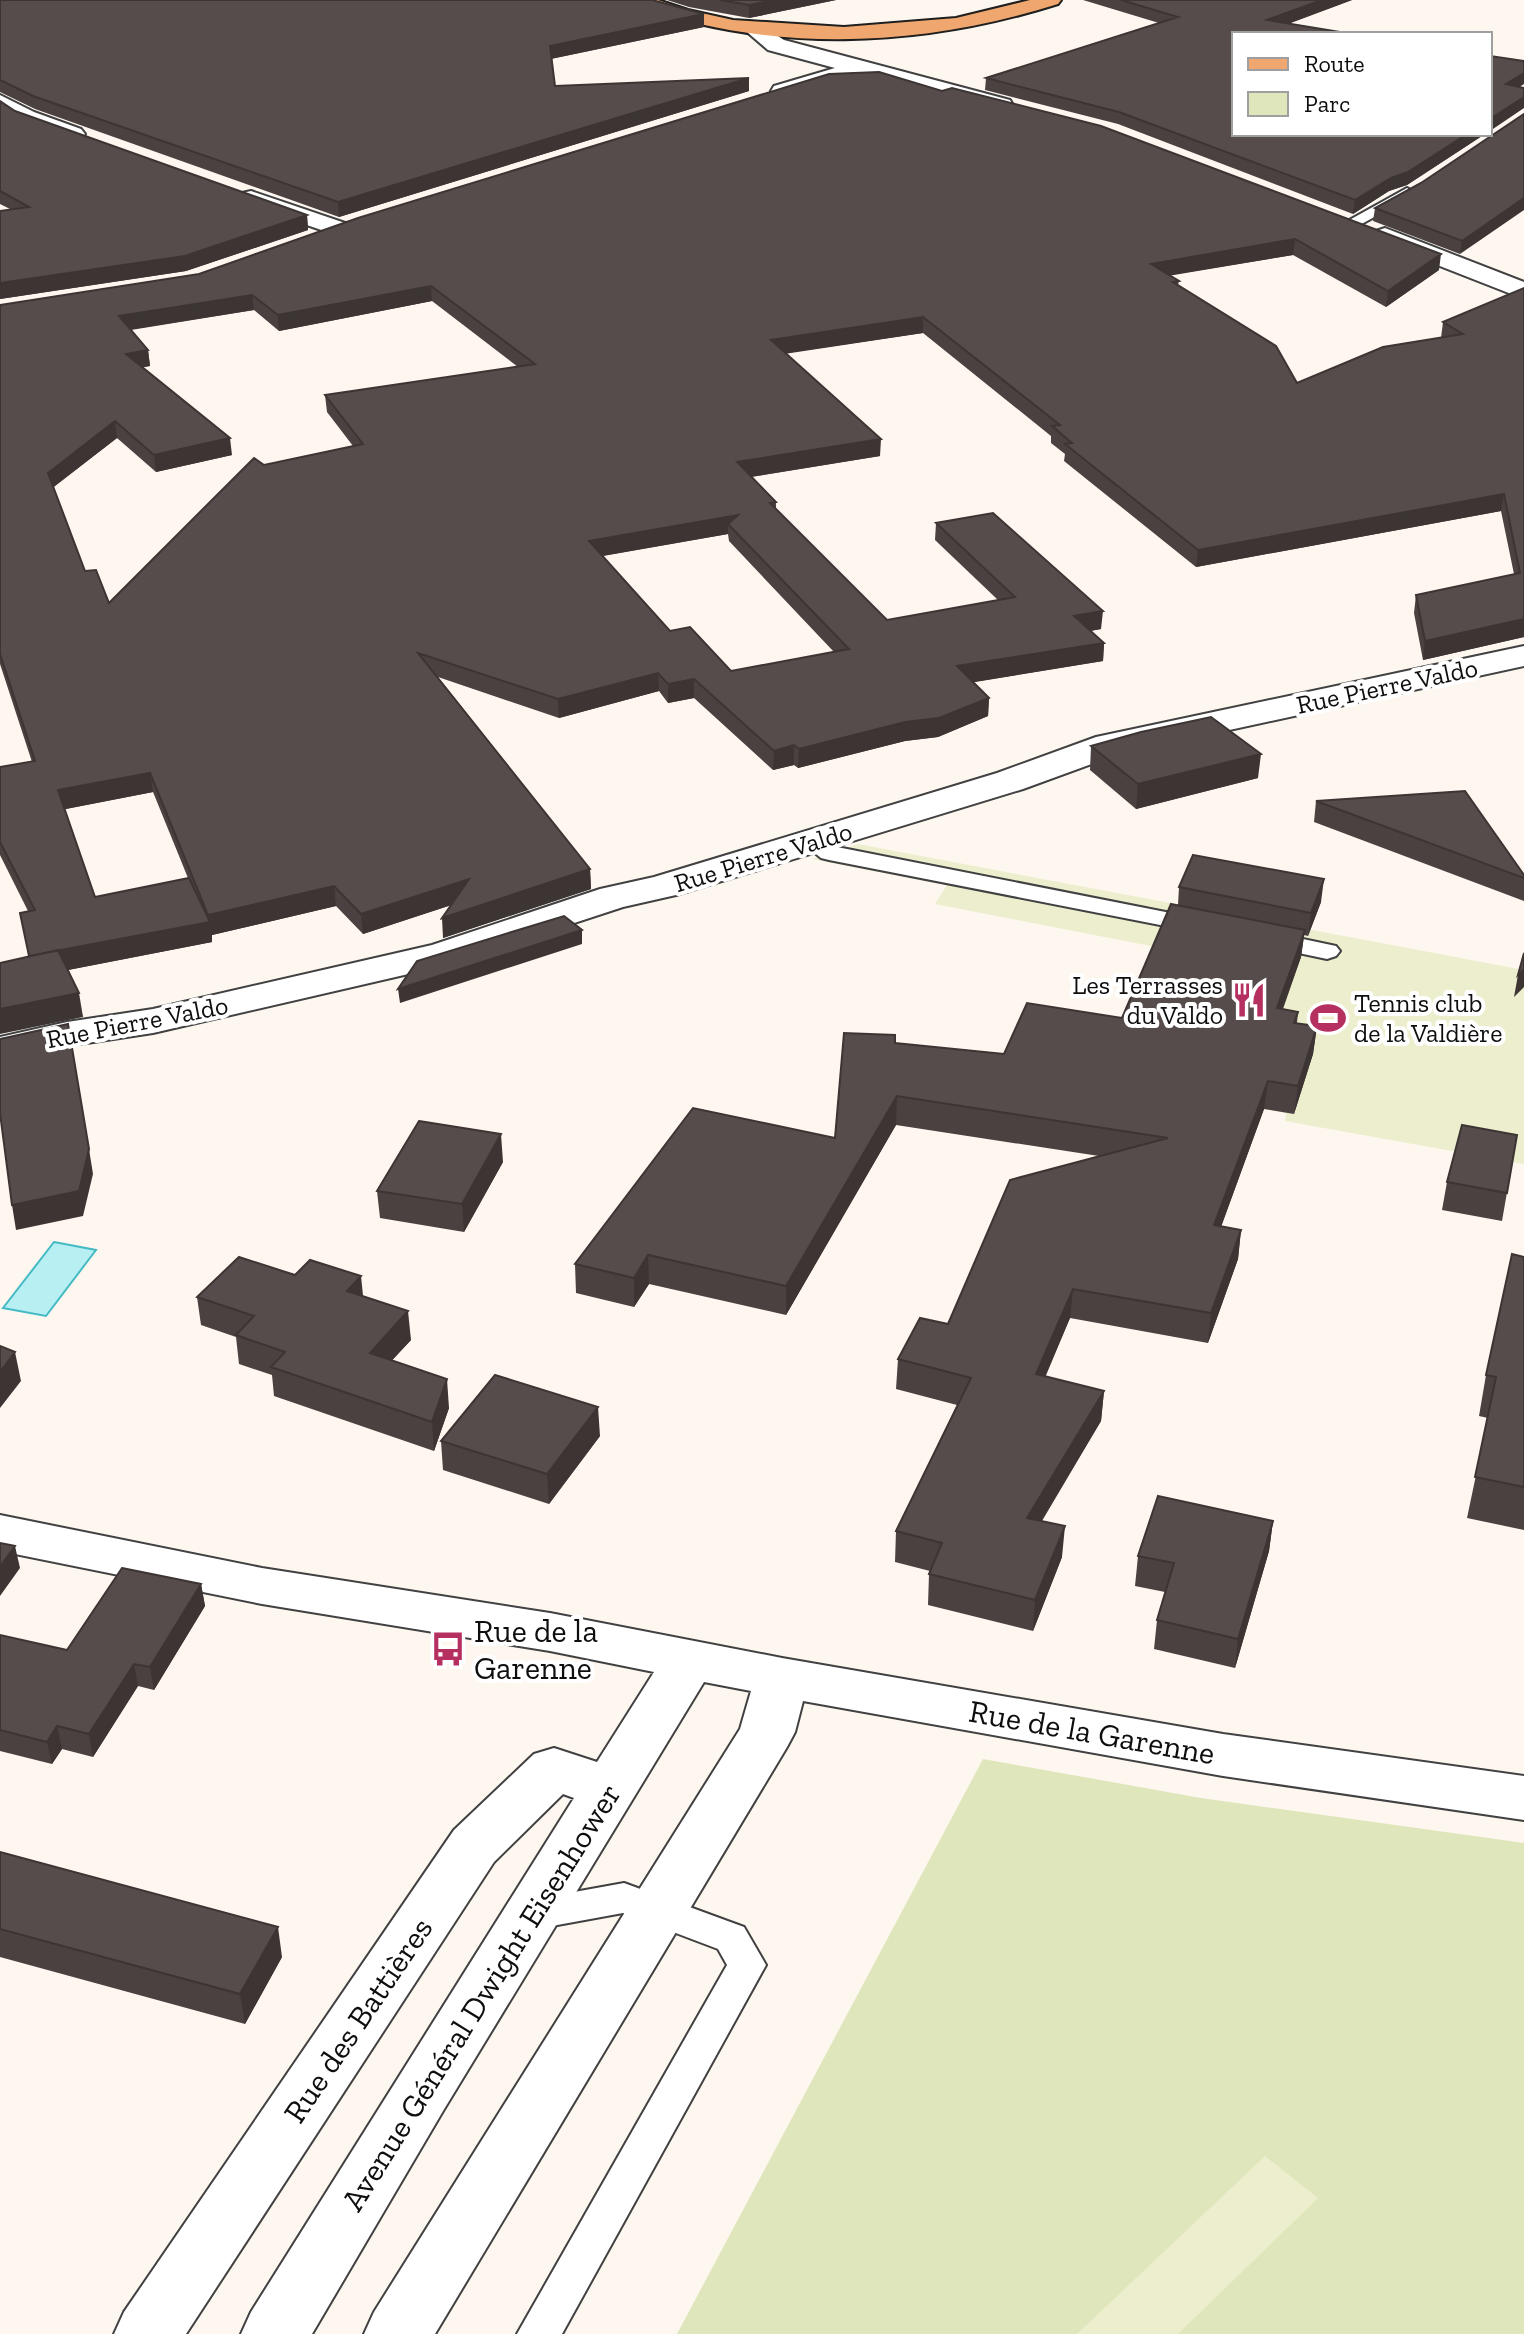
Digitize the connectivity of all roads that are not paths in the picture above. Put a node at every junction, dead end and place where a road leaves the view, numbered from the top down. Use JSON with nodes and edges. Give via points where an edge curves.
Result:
{"nodes":[{"id":1,"x":639,"y":0,"type":"edge"},
{"id":2,"x":1051,"y":0,"type":"edge"},
{"id":3,"x":759,"y":29,"type":"junction"},
{"id":4,"x":856,"y":69,"type":"junction"},
{"id":5,"x":766,"y":96,"type":"edge"},
{"id":6,"x":0,"y":102,"type":"edge"},
{"id":7,"x":1020,"y":110,"type":"edge"},
{"id":8,"x":101,"y":144,"type":"edge"},
{"id":9,"x":1426,"y":182,"type":"edge"},
{"id":10,"x":228,"y":189,"type":"edge"},
{"id":11,"x":1341,"y":218,"type":"joint"},
{"id":12,"x":364,"y":220,"type":"edge"},
{"id":13,"x":339,"y":229,"type":"junction"},
{"id":14,"x":302,"y":244,"type":"edge"},
{"id":15,"x":1524,"y":291,"type":"edge"},
{"id":16,"x":1524,"y":656,"type":"edge"},
{"id":17,"x":812,"y":841,"type":"junction"},
{"id":18,"x":1327,"y":951,"type":"dead end"},
{"id":19,"x":0,"y":1049,"type":"edge"},
{"id":20,"x":0,"y":1533,"type":"edge"},
{"id":21,"x":686,"y":1659,"type":"junction"},
{"id":22,"x":782,"y":1678,"type":"junction"},
{"id":23,"x":609,"y":1788,"type":"junction"},
{"id":24,"x":1524,"y":1798,"type":"edge"},
{"id":25,"x":659,"y":1909,"type":"junction"},
{"id":26,"x":530,"y":1915,"type":"junction"},
{"id":27,"x":148,"y":2334,"type":"edge"},
{"id":28,"x":275,"y":2334,"type":"edge"},
{"id":29,"x":398,"y":2334,"type":"edge"},
{"id":30,"x":539,"y":2334,"type":"edge"}],
"edges":[{"from":1,"to":3,"type":"main road","via":[[692,19]]},
{"from":2,"to":3,"type":"main road","via":[[938,26],[849,32]]},
{"from":3,"to":4,"type":"street","via":[[776,45]]},
{"from":4,"to":5,"type":"street"},
{"from":4,"to":7,"type":"street"},
{"from":6,"to":8,"type":"street"},
{"from":9,"to":11,"type":"lane"},
{"from":10,"to":13,"type":"street"},
{"from":11,"to":15,"type":"street"},
{"from":12,"to":13,"type":"street"},
{"from":13,"to":14,"type":"street"},
{"from":16,"to":17,"type":"street","name":"Rue Pierre Valdo","via":[[1109,745]]},
{"from":17,"to":18,"type":"lane","via":[[829,853]]},
{"from":17,"to":19,"type":"street","name":"Rue Pierre Valdo","via":[[614,897],[443,954],[153,1021]]},
{"from":20,"to":21,"type":"street","name":"Rue de la Garenne","via":[[262,1586]]},
{"from":21,"to":22,"type":"street","name":"Rue de la Garenne"},
{"from":21,"to":23,"type":"street","name":"Avenue Général Dwight Eisenhower"},
{"from":22,"to":24,"type":"street","name":"Rue de la Garenne","via":[[1223,1755]]},
{"from":22,"to":25,"type":"street","via":[[767,1732]]},
{"from":23,"to":26,"type":"street","name":"Avenue Général Dwight Eisenhower"},
{"from":23,"to":27,"type":"street","name":"Rue des Battières","via":[[554,1769],[474,1846]]},
{"from":25,"to":26,"type":"lane","via":[[624,1898]]},
{"from":25,"to":29,"type":"street"},
{"from":25,"to":30,"type":"lane","via":[[731,1938],[747,1965]]},
{"from":26,"to":28,"type":"street","name":"Avenue Général Dwight Eisenhower"}]}
